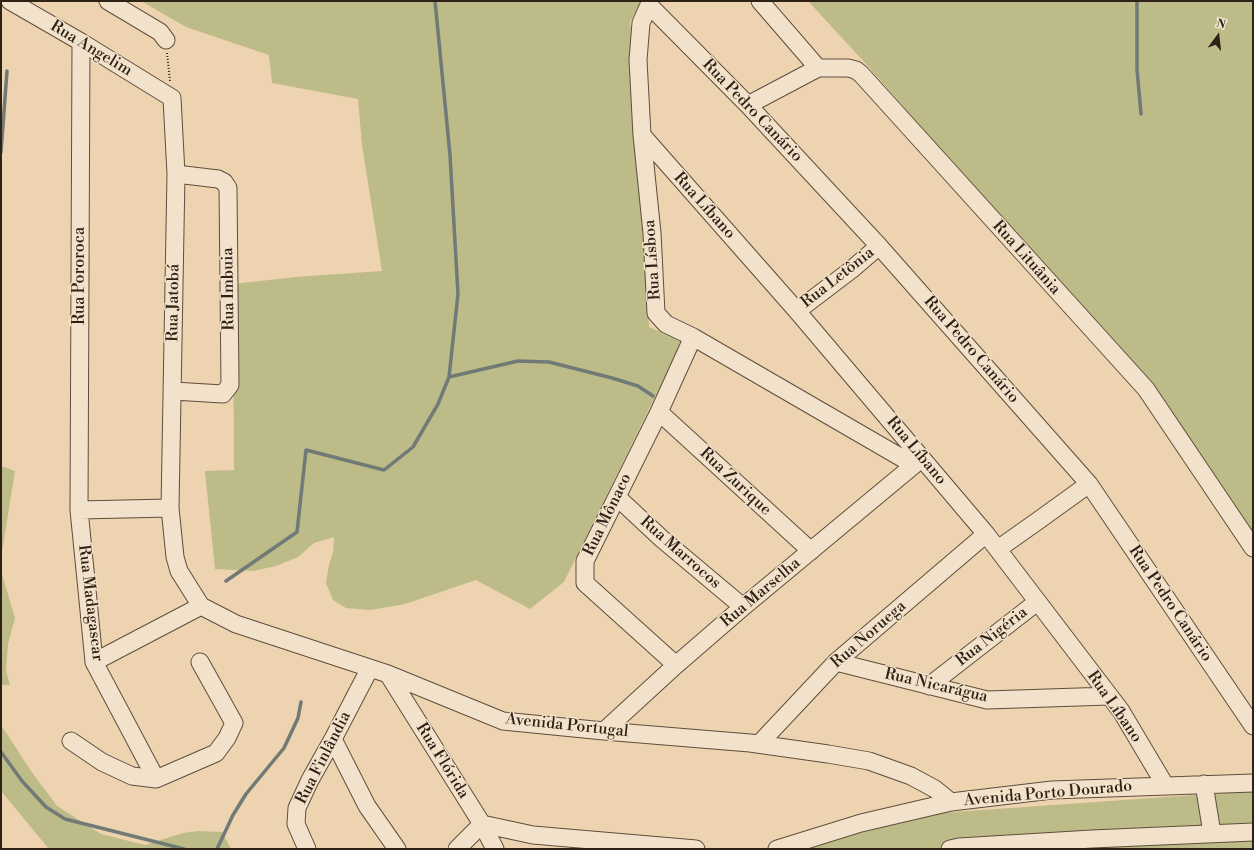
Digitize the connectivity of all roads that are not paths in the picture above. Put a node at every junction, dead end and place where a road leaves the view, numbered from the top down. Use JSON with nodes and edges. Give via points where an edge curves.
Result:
{"nodes":[{"id":1,"x":10,"y":1,"type":"edge"},
{"id":2,"x":108,"y":1,"type":"edge"},
{"id":3,"x":760,"y":1,"type":"edge"},
{"id":4,"x":649,"y":5,"type":"joint"},
{"id":5,"x":166,"y":40,"type":"road end"},
{"id":6,"x":81,"y":42,"type":"junction"},
{"id":7,"x":818,"y":68,"type":"junction"},
{"id":8,"x":172,"y":98,"type":"joint"},
{"id":9,"x":748,"y":105,"type":"junction"},
{"id":10,"x":642,"y":135,"type":"junction"},
{"id":11,"x":176,"y":174,"type":"junction"},
{"id":12,"x":879,"y":246,"type":"junction"},
{"id":13,"x":797,"y":310,"type":"junction"},
{"id":14,"x":693,"y":337,"type":"junction"},
{"id":15,"x":173,"y":391,"type":"junction"},
{"id":16,"x":659,"y":412,"type":"junction"},
{"id":17,"x":918,"y":461,"type":"junction"},
{"id":18,"x":1089,"y":484,"type":"junction"},
{"id":19,"x":618,"y":497,"type":"junction"},
{"id":20,"x":170,"y":508,"type":"junction"},
{"id":21,"x":79,"y":510,"type":"junction"},
{"id":22,"x":986,"y":534,"type":"junction"},
{"id":23,"x":1253,"y":548,"type":"edge"},
{"id":24,"x":998,"y":549,"type":"junction"},
{"id":25,"x":811,"y":551,"type":"junction"},
{"id":26,"x":1037,"y":602,"type":"junction"},
{"id":27,"x":201,"y":606,"type":"junction"},
{"id":28,"x":743,"y":607,"type":"junction"},
{"id":29,"x":94,"y":662,"type":"junction"},
{"id":30,"x":200,"y":662,"type":"dead end"},
{"id":31,"x":836,"y":662,"type":"junction"},
{"id":32,"x":676,"y":665,"type":"junction"},
{"id":33,"x":370,"y":668,"type":"junction"},
{"id":34,"x":388,"y":674,"type":"junction"},
{"id":35,"x":929,"y":686,"type":"junction"},
{"id":36,"x":1109,"y":696,"type":"junction"},
{"id":37,"x":1253,"y":726,"type":"edge"},
{"id":38,"x":604,"y":731,"type":"junction"},
{"id":39,"x":333,"y":739,"type":"junction"},
{"id":40,"x":71,"y":742,"type":"dead end"},
{"id":41,"x":758,"y":744,"type":"junction"},
{"id":42,"x":156,"y":779,"type":"junction"},
{"id":43,"x":1253,"y":783,"type":"edge"},
{"id":44,"x":1204,"y":784,"type":"junction"},
{"id":45,"x":1165,"y":785,"type":"junction"},
{"id":46,"x":952,"y":802,"type":"junction"},
{"id":47,"x":482,"y":824,"type":"junction"},
{"id":48,"x":1253,"y":832,"type":"edge"},
{"id":49,"x":1212,"y":833,"type":"junction"},
{"id":50,"x":307,"y":849,"type":"edge"},
{"id":51,"x":397,"y":849,"type":"edge"},
{"id":52,"x":457,"y":849,"type":"edge"},
{"id":53,"x":495,"y":849,"type":"edge"},
{"id":54,"x":696,"y":849,"type":"edge"},
{"id":55,"x":778,"y":849,"type":"edge"},
{"id":56,"x":950,"y":849,"type":"edge"}],
"edges":[{"from":1,"to":6,"type":"street","name":"Rua Angelim"},
{"from":2,"to":5,"type":"street","via":[[160,32]]},
{"from":3,"to":7,"type":"street"},
{"from":4,"to":9,"type":"street","name":"Rua Pedro Canário"},
{"from":4,"to":10,"type":"street","name":"Rua Lísboa","via":[[641,23],[638,60]]},
{"from":6,"to":8,"type":"street","name":"Rua Angelim"},
{"from":6,"to":21,"type":"street","name":"Rua Pororoca"},
{"from":7,"to":9,"type":"street","name":"Rua Lituânia"},
{"from":7,"to":23,"type":"street","name":"Rua Lituânia","via":[[848,68],[861,74],[1146,389]]},
{"from":8,"to":11,"type":"street","name":"Rua Jatobá"},
{"from":9,"to":12,"type":"street","name":"Rua Pedro Canário"},
{"from":10,"to":13,"type":"street","name":"Rua Líbano"},
{"from":10,"to":14,"type":"street","name":"Rua Lísboa","via":[[652,233],[656,313],[666,324]]},
{"from":11,"to":15,"type":"street","name":"Rua Jatobá"},
{"from":11,"to":15,"type":"street","name":"Rua Imbuia","via":[[218,179],[228,188],[230,385],[223,394]]},
{"from":12,"to":13,"type":"street","name":"Rua Letônia"},
{"from":12,"to":18,"type":"street","name":"Rua Pedro Canário"},
{"from":13,"to":17,"type":"street","name":"Rua Líbano"},
{"from":14,"to":16,"type":"street","name":"Rua Mônaco"},
{"from":14,"to":17,"type":"street","name":"Rua Lísboa"},
{"from":15,"to":20,"type":"street","name":"Rua Jatobá"},
{"from":16,"to":19,"type":"street","name":"Rua Mônaco"},
{"from":16,"to":25,"type":"street","name":"Rua Zurique"},
{"from":17,"to":22,"type":"street","name":"Rua Líbano"},
{"from":17,"to":25,"type":"street","name":"Rua Marselha"},
{"from":18,"to":24,"type":"street"},
{"from":18,"to":37,"type":"street","name":"Rua Pedro Canário"},
{"from":19,"to":28,"type":"street","name":"Rua Marrocos","via":[[662,539]]},
{"from":19,"to":32,"type":"street","name":"Rua Mônaco","via":[[585,562],[585,583]]},
{"from":20,"to":21,"type":"street"},
{"from":20,"to":27,"type":"street","via":[[179,571]]},
{"from":21,"to":29,"type":"street","name":"Rua Madagascar"},
{"from":22,"to":24,"type":"street","name":"Rua Líbano"},
{"from":22,"to":31,"type":"street","name":"Rua Noruega"},
{"from":24,"to":26,"type":"street","name":"Rua Líbano"},
{"from":25,"to":28,"type":"street","name":"Rua Marselha"},
{"from":26,"to":35,"type":"street","name":"Rua Nigéria"},
{"from":26,"to":36,"type":"street","name":"Rua Líbano"},
{"from":27,"to":29,"type":"street"},
{"from":27,"to":33,"type":"street","name":"Avenida Portugal","via":[[236,624]]},
{"from":28,"to":32,"type":"street","name":"Rua Marselha"},
{"from":29,"to":42,"type":"street","name":"Rua Madagascar"},
{"from":30,"to":42,"type":"street","via":[[234,723],[216,753]]},
{"from":31,"to":35,"type":"street","name":"Rua Nicarágua"},
{"from":31,"to":41,"type":"street","name":"Rua Noruega"},
{"from":32,"to":38,"type":"street","name":"Rua Marselha"},
{"from":33,"to":34,"type":"street","name":"Avenida Portugal"},
{"from":33,"to":39,"type":"street","name":"Rua Finlândia"},
{"from":34,"to":38,"type":"street","name":"Avenida Portugal","via":[[503,721]]},
{"from":34,"to":47,"type":"street","name":"Rua Flórida"},
{"from":35,"to":36,"type":"street","name":"Rua Nicarágua","via":[[987,700]]},
{"from":36,"to":45,"type":"street","name":"Rua Líbano","via":[[1121,711]]},
{"from":38,"to":41,"type":"street","name":"Avenida Portugal"},
{"from":39,"to":50,"type":"street","name":"Rua Finlândia","via":[[297,808],[296,824]]},
{"from":39,"to":51,"type":"street","via":[[367,806]]},
{"from":40,"to":42,"type":"street","via":[[102,762],[132,776]]},
{"from":41,"to":46,"type":"street","name":"Avenida Portugal","via":[[869,761],[911,776]]},
{"from":43,"to":44,"type":"street","name":"Avenida Porto Dourado"},
{"from":44,"to":45,"type":"street","name":"Avenida Porto Dourado"},
{"from":44,"to":49,"type":"street"},
{"from":45,"to":46,"type":"street","name":"Avenida Porto Dourado","via":[[1052,790]]},
{"from":46,"to":55,"type":"street","name":"Avenida Porto Dourado","via":[[861,823]]},
{"from":47,"to":52,"type":"street"},
{"from":47,"to":53,"type":"street","name":"Rua Flórida"},
{"from":47,"to":54,"type":"street","via":[[533,835]]},
{"from":48,"to":49,"type":"street"},
{"from":49,"to":56,"type":"street"}]}
